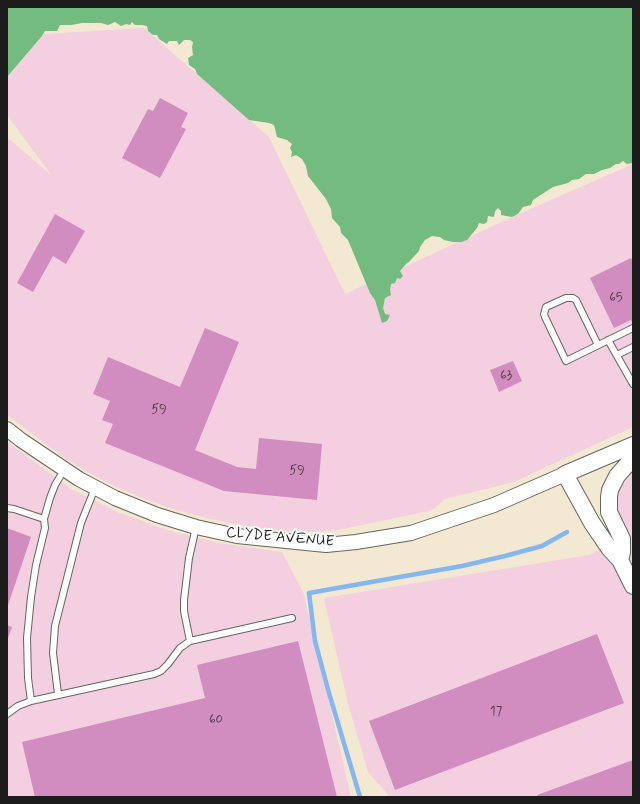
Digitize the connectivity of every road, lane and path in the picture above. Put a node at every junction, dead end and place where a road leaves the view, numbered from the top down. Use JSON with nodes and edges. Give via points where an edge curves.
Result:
{"nodes":[{"id":1,"x":633,"y":328,"type":"edge"},
{"id":2,"x":608,"y":340,"type":"junction"},
{"id":3,"x":598,"y":345,"type":"junction"},
{"id":4,"x":633,"y":347,"type":"edge"},
{"id":5,"x":617,"y":355,"type":"junction"},
{"id":6,"x":633,"y":369,"type":"edge"},
{"id":7,"x":626,"y":372,"type":"junction"},
{"id":8,"x":633,"y":383,"type":"edge"},
{"id":9,"x":7,"y":430,"type":"edge"},
{"id":10,"x":633,"y":445,"type":"edge"},
{"id":11,"x":633,"y":458,"type":"edge"},
{"id":12,"x":64,"y":470,"type":"junction"},
{"id":13,"x":565,"y":474,"type":"junction"},
{"id":14,"x":95,"y":488,"type":"junction"},
{"id":15,"x":7,"y":508,"type":"edge"},
{"id":16,"x":44,"y":519,"type":"junction"},
{"id":17,"x":196,"y":527,"type":"junction"},
{"id":18,"x":620,"y":560,"type":"junction"},
{"id":19,"x":633,"y":586,"type":"edge"},
{"id":20,"x":292,"y":618,"type":"dead end"},
{"id":21,"x":190,"y":641,"type":"junction"},
{"id":22,"x":58,"y":694,"type":"junction"},
{"id":23,"x":32,"y":701,"type":"junction"},
{"id":24,"x":7,"y":713,"type":"edge"}],
"edges":[{"from":1,"to":2,"type":"lane"},
{"from":2,"to":3,"type":"lane"},
{"from":2,"to":5,"type":"lane"},
{"from":3,"to":3,"type":"lane","via":[[576,300],[566,298],[546,307],[545,317],[566,361]]},
{"from":4,"to":5,"type":"lane"},
{"from":5,"to":7,"type":"lane"},
{"from":6,"to":7,"type":"lane"},
{"from":7,"to":8,"type":"lane"},
{"from":9,"to":12,"type":"street","name":"CLYDE AVENUE"},
{"from":10,"to":13,"type":"main road","name":"CLYDE AVENUE"},
{"from":11,"to":18,"type":"main road","via":[[617,476],[608,497],[609,512],[622,539]]},
{"from":12,"to":14,"type":"street","name":"CLYDE AVENUE"},
{"from":12,"to":16,"type":"lane","via":[[52,492]]},
{"from":13,"to":17,"type":"street","name":"CLYDE AVENUE","via":[[451,520],[411,533],[356,542],[326,545],[257,539]]},
{"from":13,"to":18,"type":"main road","via":[[600,535]]},
{"from":14,"to":17,"type":"street","name":"CLYDE AVENUE","via":[[135,507]]},
{"from":14,"to":22,"type":"lane","via":[[81,523],[55,626],[53,653]]},
{"from":15,"to":16,"type":"lane"},
{"from":16,"to":23,"type":"lane","via":[[45,528],[33,580],[27,638],[28,678]]},
{"from":17,"to":21,"type":"lane","via":[[184,600]]},
{"from":18,"to":19,"type":"main road"},
{"from":20,"to":21,"type":"lane"},
{"from":21,"to":22,"type":"lane","via":[[180,648],[161,671],[154,674]]},
{"from":22,"to":23,"type":"lane"},
{"from":23,"to":24,"type":"lane"}]}
